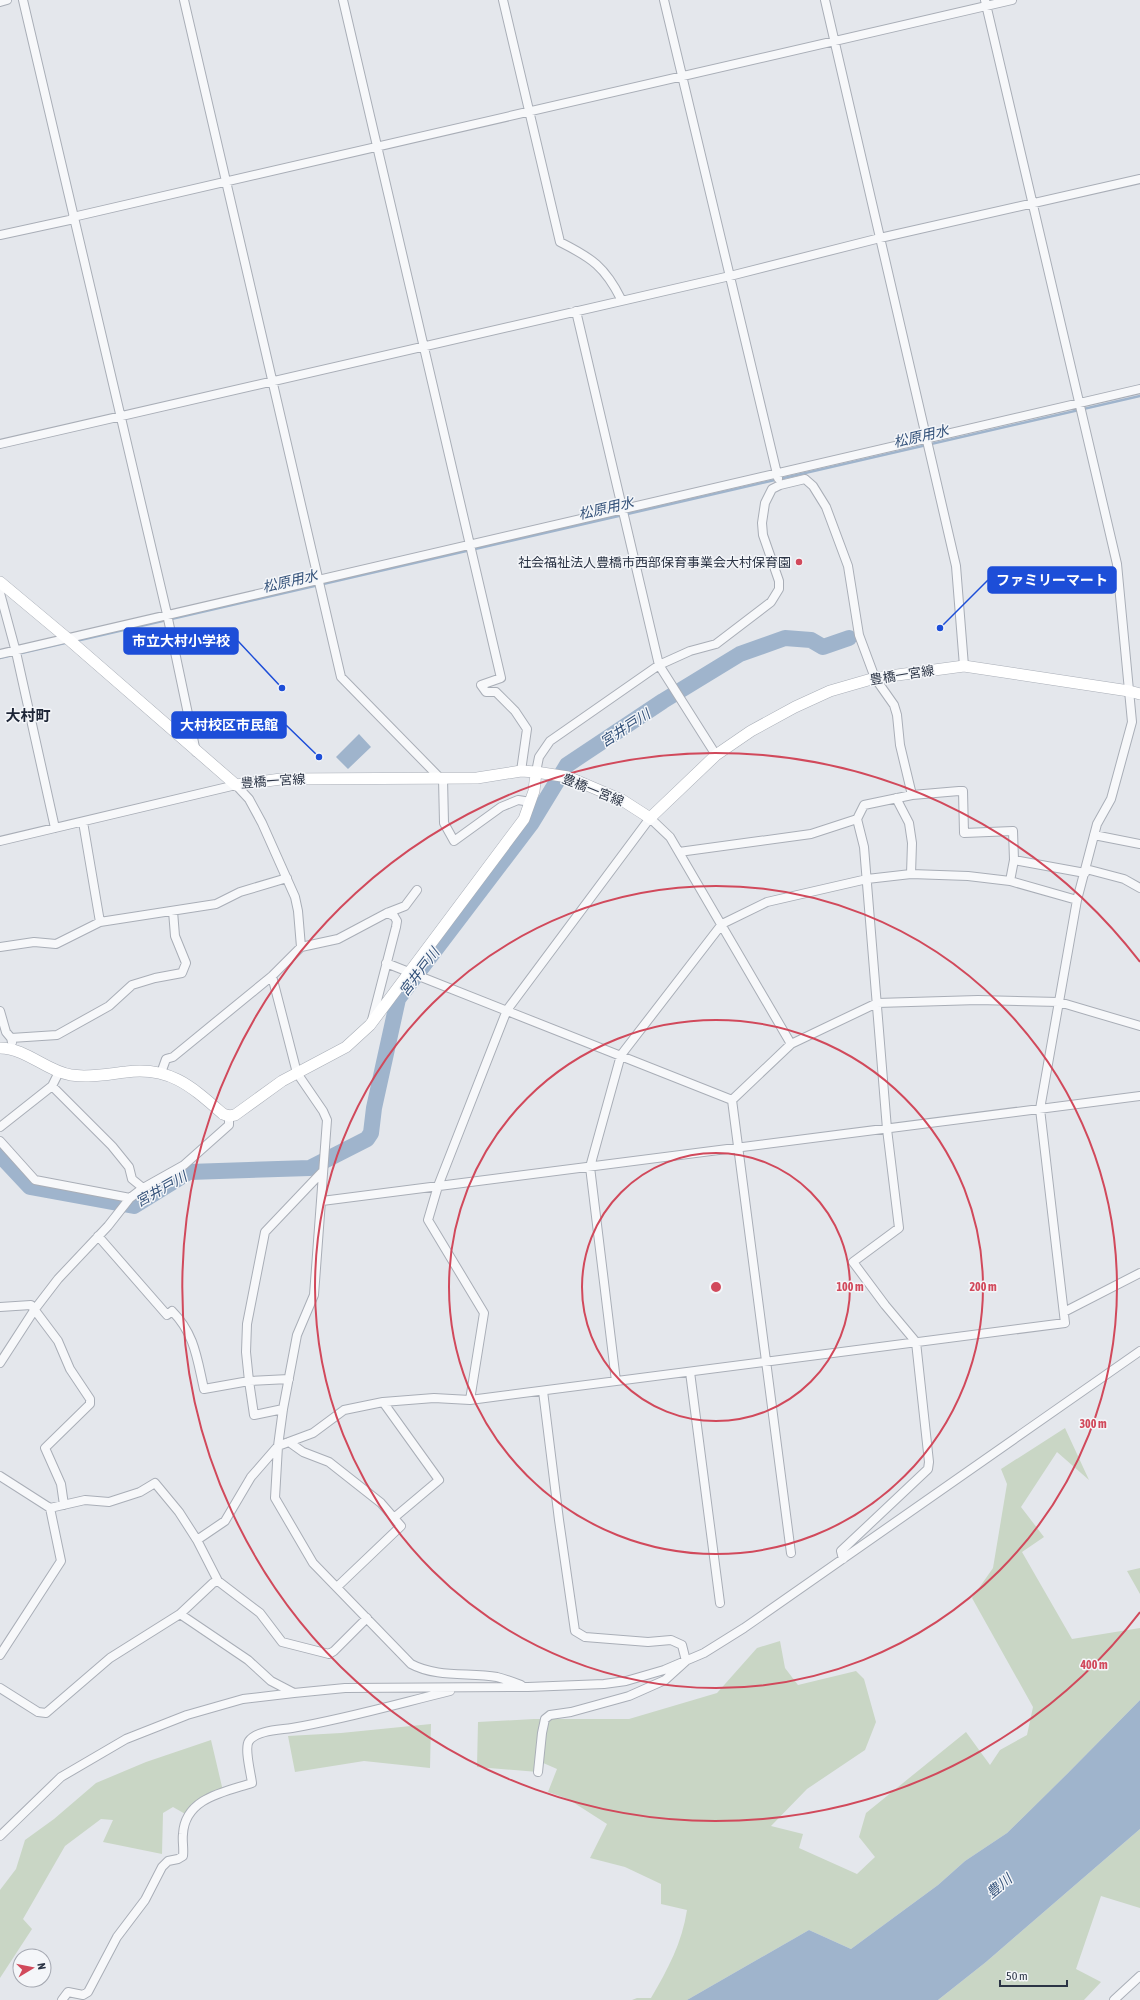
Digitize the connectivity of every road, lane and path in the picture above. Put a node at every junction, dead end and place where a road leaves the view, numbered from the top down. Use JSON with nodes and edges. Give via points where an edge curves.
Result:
{"nodes":[{"id":1,"x":7,"y":0,"type":"edge"},
{"id":2,"x":23,"y":0,"type":"edge"},
{"id":3,"x":184,"y":0,"type":"edge"},
{"id":4,"x":343,"y":0,"type":"edge"},
{"id":5,"x":504,"y":0,"type":"edge"},
{"id":6,"x":664,"y":0,"type":"edge"},
{"id":7,"x":825,"y":0,"type":"edge"},
{"id":8,"x":1012,"y":0,"type":"edge"},
{"id":9,"x":0,"y":2,"type":"edge"},
{"id":10,"x":985,"y":3,"type":"edge"},
{"id":11,"x":834,"y":42,"type":"junction"},
{"id":12,"x":682,"y":76,"type":"junction"},
{"id":13,"x":530,"y":111,"type":"junction"},
{"id":14,"x":377,"y":146,"type":"junction"},
{"id":15,"x":1140,"y":179,"type":"edge"},
{"id":16,"x":226,"y":181,"type":"junction"},
{"id":17,"x":1032,"y":204,"type":"junction"},
{"id":18,"x":74,"y":218,"type":"junction"},
{"id":19,"x":0,"y":235,"type":"edge"},
{"id":20,"x":880,"y":238,"type":"junction"},
{"id":21,"x":730,"y":276,"type":"junction"},
{"id":22,"x":621,"y":299,"type":"junction"},
{"id":23,"x":576,"y":311,"type":"junction"},
{"id":24,"x":424,"y":345,"type":"junction"},
{"id":25,"x":272,"y":380,"type":"junction"},
{"id":26,"x":1140,"y":389,"type":"edge"},
{"id":27,"x":1080,"y":407,"type":"junction"},
{"id":28,"x":119,"y":416,"type":"junction"},
{"id":29,"x":927,"y":442,"type":"junction"},
{"id":30,"x":0,"y":444,"type":"edge"},
{"id":31,"x":778,"y":479,"type":"junction"},
{"id":32,"x":622,"y":512,"type":"junction"},
{"id":33,"x":470,"y":548,"type":"junction"},
{"id":34,"x":0,"y":582,"type":"edge"},
{"id":35,"x":320,"y":583,"type":"junction"},
{"id":36,"x":0,"y":593,"type":"edge"},
{"id":37,"x":168,"y":618,"type":"junction"},
{"id":38,"x":67,"y":638,"type":"junction"},
{"id":39,"x":16,"y":653,"type":"junction"},
{"id":40,"x":0,"y":654,"type":"edge"},
{"id":41,"x":659,"y":665,"type":"junction"},
{"id":42,"x":964,"y":666,"type":"junction"},
{"id":43,"x":875,"y":678,"type":"junction"},
{"id":44,"x":1135,"y":692,"type":"edge"},
{"id":45,"x":197,"y":753,"type":"junction"},
{"id":46,"x":716,"y":755,"type":"junction"},
{"id":47,"x":522,"y":771,"type":"junction"},
{"id":48,"x":536,"y":772,"type":"junction"},
{"id":49,"x":442,"y":778,"type":"junction"},
{"id":50,"x":236,"y":786,"type":"junction"},
{"id":51,"x":912,"y":795,"type":"junction"},
{"id":52,"x":896,"y":798,"type":"junction"},
{"id":53,"x":531,"y":802,"type":"junction"},
{"id":54,"x":650,"y":818,"type":"junction"},
{"id":55,"x":856,"y":819,"type":"junction"},
{"id":56,"x":83,"y":822,"type":"junction"},
{"id":57,"x":55,"y":828,"type":"junction"},
{"id":58,"x":1094,"y":835,"type":"junction"},
{"id":59,"x":0,"y":841,"type":"edge"},
{"id":60,"x":1140,"y":844,"type":"edge"},
{"id":61,"x":679,"y":852,"type":"junction"},
{"id":62,"x":1014,"y":860,"type":"junction"},
{"id":63,"x":1085,"y":871,"type":"junction"},
{"id":64,"x":911,"y":874,"type":"junction"},
{"id":65,"x":287,"y":878,"type":"junction"},
{"id":66,"x":867,"y":879,"type":"junction"},
{"id":67,"x":1010,"y":880,"type":"junction"},
{"id":68,"x":1140,"y":888,"type":"edge"},
{"id":69,"x":417,"y":890,"type":"dead end"},
{"id":70,"x":1077,"y":900,"type":"junction"},
{"id":71,"x":173,"y":911,"type":"junction"},
{"id":72,"x":387,"y":913,"type":"junction"},
{"id":73,"x":100,"y":922,"type":"junction"},
{"id":74,"x":722,"y":924,"type":"junction"},
{"id":75,"x":0,"y":947,"type":"edge"},
{"id":76,"x":301,"y":947,"type":"junction"},
{"id":77,"x":386,"y":963,"type":"junction"},
{"id":78,"x":412,"y":972,"type":"junction"},
{"id":79,"x":272,"y":976,"type":"junction"},
{"id":80,"x":1059,"y":1002,"type":"junction"},
{"id":81,"x":877,"y":1003,"type":"junction"},
{"id":82,"x":507,"y":1010,"type":"junction"},
{"id":83,"x":0,"y":1011,"type":"edge"},
{"id":84,"x":370,"y":1025,"type":"junction"},
{"id":85,"x":1140,"y":1026,"type":"edge"},
{"id":86,"x":12,"y":1038,"type":"junction"},
{"id":87,"x":791,"y":1044,"type":"junction"},
{"id":88,"x":0,"y":1048,"type":"edge"},
{"id":89,"x":13,"y":1051,"type":"junction"},
{"id":90,"x":621,"y":1056,"type":"junction"},
{"id":91,"x":59,"y":1072,"type":"junction"},
{"id":92,"x":161,"y":1073,"type":"junction"},
{"id":93,"x":297,"y":1073,"type":"junction"},
{"id":94,"x":52,"y":1086,"type":"junction"},
{"id":95,"x":1140,"y":1096,"type":"edge"},
{"id":96,"x":732,"y":1100,"type":"junction"},
{"id":97,"x":1040,"y":1109,"type":"junction"},
{"id":98,"x":229,"y":1116,"type":"junction"},
{"id":99,"x":0,"y":1127,"type":"edge"},
{"id":100,"x":887,"y":1129,"type":"junction"},
{"id":101,"x":0,"y":1141,"type":"edge"},
{"id":102,"x":738,"y":1148,"type":"junction"},
{"id":103,"x":590,"y":1167,"type":"junction"},
{"id":104,"x":323,"y":1168,"type":"junction"},
{"id":105,"x":438,"y":1186,"type":"junction"},
{"id":106,"x":143,"y":1188,"type":"junction"},
{"id":107,"x":129,"y":1199,"type":"junction"},
{"id":108,"x":322,"y":1201,"type":"junction"},
{"id":109,"x":98,"y":1236,"type":"junction"},
{"id":110,"x":1140,"y":1273,"type":"edge"},
{"id":111,"x":0,"y":1307,"type":"edge"},
{"id":112,"x":35,"y":1309,"type":"junction"},
{"id":113,"x":1064,"y":1312,"type":"junction"},
{"id":114,"x":916,"y":1342,"type":"junction"},
{"id":115,"x":1140,"y":1351,"type":"edge"},
{"id":116,"x":765,"y":1362,"type":"junction"},
{"id":117,"x":0,"y":1363,"type":"edge"},
{"id":118,"x":690,"y":1372,"type":"junction"},
{"id":119,"x":289,"y":1379,"type":"junction"},
{"id":120,"x":249,"y":1381,"type":"junction"},
{"id":121,"x":616,"y":1381,"type":"junction"},
{"id":122,"x":543,"y":1391,"type":"junction"},
{"id":123,"x":470,"y":1400,"type":"junction"},
{"id":124,"x":383,"y":1402,"type":"junction"},
{"id":125,"x":283,"y":1409,"type":"junction"},
{"id":126,"x":289,"y":1442,"type":"junction"},
{"id":127,"x":278,"y":1446,"type":"junction"},
{"id":128,"x":0,"y":1476,"type":"edge"},
{"id":129,"x":64,"y":1505,"type":"junction"},
{"id":130,"x":50,"y":1508,"type":"junction"},
{"id":131,"x":395,"y":1517,"type":"junction"},
{"id":132,"x":197,"y":1540,"type":"junction"},
{"id":133,"x":792,"y":1553,"type":"dead end"},
{"id":134,"x":843,"y":1559,"type":"junction"},
{"id":135,"x":218,"y":1581,"type":"junction"},
{"id":136,"x":337,"y":1587,"type":"junction"},
{"id":137,"x":720,"y":1603,"type":"dead end"},
{"id":138,"x":180,"y":1614,"type":"junction"},
{"id":139,"x":367,"y":1618,"type":"junction"},
{"id":140,"x":0,"y":1655,"type":"edge"},
{"id":141,"x":686,"y":1661,"type":"junction"},
{"id":142,"x":528,"y":1687,"type":"junction"},
{"id":143,"x":0,"y":1688,"type":"edge"},
{"id":144,"x":462,"y":1688,"type":"junction"},
{"id":145,"x":294,"y":1693,"type":"junction"},
{"id":146,"x":538,"y":1772,"type":"dead end"},
{"id":147,"x":0,"y":1836,"type":"edge"},
{"id":148,"x":1140,"y":1976,"type":"edge"},
{"id":149,"x":62,"y":2000,"type":"edge"},
{"id":150,"x":1114,"y":2000,"type":"edge"}],
"edges":[{"from":1,"to":9,"type":"street"},
{"from":2,"to":18,"type":"street"},
{"from":3,"to":16,"type":"street"},
{"from":4,"to":14,"type":"street"},
{"from":5,"to":13,"type":"street"},
{"from":6,"to":12,"type":"street"},
{"from":7,"to":11,"type":"street"},
{"from":8,"to":10,"type":"street"},
{"from":10,"to":11,"type":"street"},
{"from":10,"to":17,"type":"street"},
{"from":11,"to":12,"type":"street"},
{"from":11,"to":20,"type":"street"},
{"from":12,"to":13,"type":"street"},
{"from":12,"to":21,"type":"street"},
{"from":13,"to":14,"type":"street"},
{"from":13,"to":22,"type":"street","via":[[560,242],[597,263],[611,279]]},
{"from":14,"to":16,"type":"street"},
{"from":14,"to":24,"type":"street"},
{"from":15,"to":17,"type":"street"},
{"from":16,"to":18,"type":"street"},
{"from":16,"to":25,"type":"street"},
{"from":17,"to":20,"type":"street"},
{"from":17,"to":27,"type":"street"},
{"from":18,"to":19,"type":"street"},
{"from":18,"to":28,"type":"street"},
{"from":20,"to":21,"type":"street"},
{"from":20,"to":29,"type":"street"},
{"from":21,"to":22,"type":"street"},
{"from":21,"to":31,"type":"street"},
{"from":22,"to":23,"type":"street"},
{"from":23,"to":24,"type":"street"},
{"from":23,"to":32,"type":"street"},
{"from":24,"to":25,"type":"street"},
{"from":24,"to":33,"type":"street"},
{"from":25,"to":28,"type":"street"},
{"from":25,"to":35,"type":"street"},
{"from":26,"to":27,"type":"street"},
{"from":27,"to":29,"type":"street"},
{"from":27,"to":44,"type":"street","via":[[1117,564]]},
{"from":28,"to":30,"type":"street"},
{"from":28,"to":37,"type":"street"},
{"from":29,"to":31,"type":"street"},
{"from":29,"to":42,"type":"street","via":[[956,566]]},
{"from":31,"to":32,"type":"street"},
{"from":31,"to":41,"type":"street","via":[[764,503],[762,523],[763,535],[779,581],[776,596],[716,644],[690,651]]},
{"from":31,"to":43,"type":"street","via":[[805,480],[813,486],[826,507],[848,566],[858,635]]},
{"from":32,"to":33,"type":"street"},
{"from":32,"to":41,"type":"street"},
{"from":33,"to":35,"type":"street"},
{"from":33,"to":47,"type":"street","via":[[501,678],[481,685],[486,692],[496,692],[515,711],[527,729]]},
{"from":34,"to":38,"type":"main road","name":"豊橋一宮線"},
{"from":35,"to":37,"type":"street"},
{"from":35,"to":49,"type":"street","via":[[341,676]]},
{"from":36,"to":39,"type":"street"},
{"from":37,"to":38,"type":"street"},
{"from":37,"to":45,"type":"street"},
{"from":38,"to":39,"type":"street"},
{"from":38,"to":45,"type":"main road","name":"豊橋一宮線"},
{"from":39,"to":40,"type":"street"},
{"from":39,"to":57,"type":"street"},
{"from":41,"to":46,"type":"street"},
{"from":41,"to":48,"type":"street","via":[[550,741],[539,757]]},
{"from":42,"to":43,"type":"main road","name":"豊橋一宮線"},
{"from":42,"to":44,"type":"main road","name":"豊橋一宮線"},
{"from":43,"to":46,"type":"main road","name":"豊橋一宮線","via":[[830,691],[795,707],[751,731]]},
{"from":43,"to":51,"type":"street","via":[[894,705],[900,746]]},
{"from":44,"to":58,"type":"street","via":[[1132,722],[1111,799]]},
{"from":45,"to":50,"type":"main road","name":"豊橋一宮線"},
{"from":46,"to":54,"type":"main road","name":"豊橋一宮線"},
{"from":47,"to":48,"type":"main road","name":"豊橋一宮線"},
{"from":47,"to":49,"type":"main road","name":"豊橋一宮線","via":[[477,778]]},
{"from":48,"to":53,"type":"main road"},
{"from":48,"to":54,"type":"main road","name":"豊橋一宮線","via":[[568,777],[622,800]]},
{"from":49,"to":50,"type":"main road","name":"豊橋一宮線","via":[[281,779]]},
{"from":49,"to":53,"type":"street","via":[[444,823],[454,841],[501,806],[518,800]]},
{"from":50,"to":56,"type":"street"},
{"from":50,"to":65,"type":"street","via":[[249,799]]},
{"from":51,"to":52,"type":"street"},
{"from":51,"to":62,"type":"street","via":[[964,791],[964,833],[1013,831]]},
{"from":52,"to":55,"type":"street","via":[[864,806]]},
{"from":52,"to":64,"type":"street","via":[[909,823],[912,844]]},
{"from":53,"to":78,"type":"main road","via":[[517,830]]},
{"from":54,"to":61,"type":"street","via":[[670,837]]},
{"from":54,"to":82,"type":"street"},
{"from":55,"to":61,"type":"street","via":[[811,834]]},
{"from":55,"to":66,"type":"street","via":[[864,847]]},
{"from":56,"to":57,"type":"street"},
{"from":56,"to":73,"type":"street"},
{"from":57,"to":59,"type":"street"},
{"from":58,"to":60,"type":"street"},
{"from":58,"to":63,"type":"street"},
{"from":61,"to":74,"type":"street"},
{"from":62,"to":63,"type":"street"},
{"from":62,"to":67,"type":"street"},
{"from":63,"to":68,"type":"street","via":[[1124,879]]},
{"from":63,"to":70,"type":"street"},
{"from":64,"to":66,"type":"street"},
{"from":64,"to":67,"type":"street"},
{"from":65,"to":71,"type":"street","via":[[240,892],[216,904]]},
{"from":65,"to":76,"type":"street","via":[[295,896]]},
{"from":66,"to":74,"type":"street","via":[[767,902]]},
{"from":66,"to":81,"type":"street"},
{"from":67,"to":70,"type":"street"},
{"from":69,"to":72,"type":"street","via":[[405,906]]},
{"from":70,"to":80,"type":"street"},
{"from":71,"to":73,"type":"street"},
{"from":71,"to":86,"type":"street","via":[[175,936],[186,963],[182,973],[132,985],[109,1006],[57,1035]]},
{"from":72,"to":76,"type":"street","via":[[338,939]]},
{"from":72,"to":77,"type":"street","via":[[394,916],[397,921]]},
{"from":73,"to":75,"type":"street","via":[[56,944],[34,942]]},
{"from":74,"to":87,"type":"street"},
{"from":74,"to":90,"type":"street"},
{"from":76,"to":79,"type":"street"},
{"from":77,"to":78,"type":"street"},
{"from":77,"to":84,"type":"street"},
{"from":78,"to":82,"type":"street"},
{"from":78,"to":84,"type":"main road"},
{"from":79,"to":92,"type":"street","via":[[173,1057],[166,1059]]},
{"from":79,"to":93,"type":"street"},
{"from":80,"to":81,"type":"street","via":[[978,1000]]},
{"from":80,"to":85,"type":"street"},
{"from":80,"to":97,"type":"street"},
{"from":81,"to":87,"type":"street"},
{"from":81,"to":100,"type":"street"},
{"from":82,"to":90,"type":"street"},
{"from":82,"to":105,"type":"street"},
{"from":83,"to":86,"type":"street","via":[[6,1032]]},
{"from":84,"to":93,"type":"main road","via":[[346,1047]]},
{"from":86,"to":89,"type":"street"},
{"from":87,"to":96,"type":"street"},
{"from":88,"to":89,"type":"main road"},
{"from":89,"to":91,"type":"main road"},
{"from":90,"to":96,"type":"street"},
{"from":90,"to":103,"type":"street"},
{"from":91,"to":92,"type":"main road","via":[[89,1076],[134,1071]]},
{"from":91,"to":94,"type":"street"},
{"from":92,"to":98,"type":"main road","via":[[188,1085],[223,1114]]},
{"from":93,"to":98,"type":"main road","via":[[270,1088],[241,1112]]},
{"from":93,"to":104,"type":"street","via":[[327,1120]]},
{"from":94,"to":99,"type":"street"},
{"from":94,"to":106,"type":"street","via":[[112,1146],[129,1167],[132,1179]]},
{"from":95,"to":97,"type":"street"},
{"from":96,"to":102,"type":"street"},
{"from":97,"to":100,"type":"street"},
{"from":97,"to":113,"type":"street"},
{"from":98,"to":106,"type":"street","via":[[228,1125],[184,1165]]},
{"from":100,"to":102,"type":"street"},
{"from":100,"to":114,"type":"street","via":[[899,1228],[853,1262],[885,1306]]},
{"from":101,"to":107,"type":"street","via":[[34,1180]]},
{"from":102,"to":103,"type":"street"},
{"from":102,"to":116,"type":"street"},
{"from":103,"to":105,"type":"street"},
{"from":103,"to":121,"type":"street"},
{"from":104,"to":108,"type":"street"},
{"from":104,"to":120,"type":"street","via":[[265,1232],[247,1324]]},
{"from":105,"to":108,"type":"street"},
{"from":105,"to":123,"type":"street","via":[[428,1220],[484,1313]]},
{"from":106,"to":107,"type":"street"},
{"from":107,"to":109,"type":"street"},
{"from":108,"to":119,"type":"street","via":[[314,1295],[297,1335]]},
{"from":109,"to":112,"type":"street","via":[[58,1279]]},
{"from":109,"to":120,"type":"street","via":[[167,1315],[172,1311],[183,1322],[191,1337],[204,1389]]},
{"from":110,"to":113,"type":"street"},
{"from":111,"to":112,"type":"street","via":[[31,1305]]},
{"from":112,"to":117,"type":"street"},
{"from":112,"to":129,"type":"street","via":[[58,1341],[70,1369],[90,1399],[90,1404],[45,1448],[61,1484]]},
{"from":113,"to":114,"type":"street","via":[[1065,1322]]},
{"from":114,"to":116,"type":"street"},
{"from":114,"to":134,"type":"street","via":[[928,1469],[841,1551]]},
{"from":115,"to":134,"type":"street"},
{"from":116,"to":118,"type":"street"},
{"from":116,"to":133,"type":"street"},
{"from":118,"to":121,"type":"street"},
{"from":118,"to":137,"type":"street"},
{"from":119,"to":120,"type":"street"},
{"from":119,"to":125,"type":"street"},
{"from":120,"to":125,"type":"street","via":[[254,1415]]},
{"from":121,"to":122,"type":"street"},
{"from":122,"to":123,"type":"street"},
{"from":122,"to":141,"type":"street","via":[[575,1631],[584,1637],[613,1640],[671,1640],[682,1645]]},
{"from":123,"to":124,"type":"street","via":[[434,1398]]},
{"from":124,"to":126,"type":"street","via":[[344,1410],[313,1433]]},
{"from":124,"to":131,"type":"street","via":[[440,1480]]},
{"from":125,"to":127,"type":"street"},
{"from":126,"to":127,"type":"street"},
{"from":126,"to":131,"type":"street","via":[[303,1452],[329,1462]]},
{"from":127,"to":132,"type":"street","via":[[251,1478],[225,1521]]},
{"from":127,"to":136,"type":"street","via":[[275,1498],[313,1563]]},
{"from":128,"to":130,"type":"street"},
{"from":129,"to":130,"type":"street"},
{"from":129,"to":132,"type":"street","via":[[85,1500],[109,1502],[140,1492],[155,1483],[179,1512]]},
{"from":130,"to":140,"type":"street","via":[[61,1561]]},
{"from":131,"to":136,"type":"street","via":[[401,1526]]},
{"from":132,"to":135,"type":"street"},
{"from":134,"to":141,"type":"street","via":[[744,1628]]},
{"from":135,"to":138,"type":"street"},
{"from":135,"to":139,"type":"street","via":[[260,1613],[282,1642],[329,1654]]},
{"from":136,"to":139,"type":"street"},
{"from":138,"to":143,"type":"street","via":[[110,1658],[46,1713],[38,1712]]},
{"from":138,"to":145,"type":"street","via":[[248,1660],[271,1681]]},
{"from":139,"to":142,"type":"street","via":[[411,1664],[420,1669],[467,1676],[497,1677]]},
{"from":141,"to":142,"type":"street","via":[[626,1681]]},
{"from":141,"to":146,"type":"street","via":[[665,1680],[629,1696],[550,1715],[545,1719],[542,1733]]},
{"from":142,"to":144,"type":"street"},
{"from":144,"to":145,"type":"street","via":[[345,1688]]},
{"from":144,"to":149,"type":"street","via":[[256,1736],[248,1741],[252,1783],[202,1801],[193,1808],[182,1833],[182,1856],[168,1861],[162,1867],[145,1900],[118,1937],[88,1992],[83,1995],[68,1992]]},
{"from":145,"to":147,"type":"street","via":[[243,1699],[187,1715],[126,1739],[61,1778]]},
{"from":148,"to":150,"type":"street"}]}
